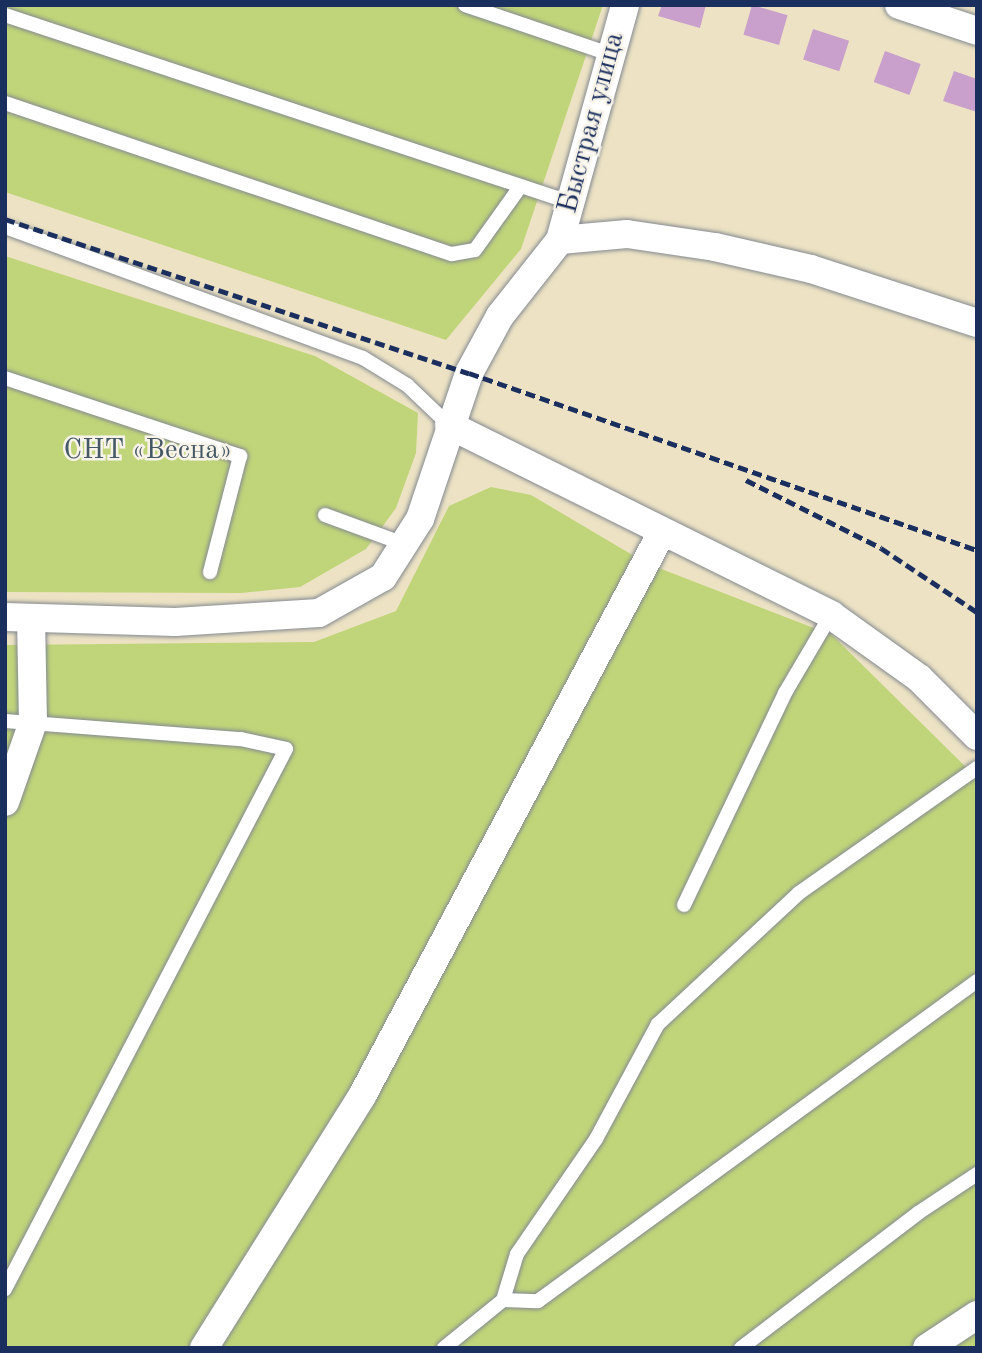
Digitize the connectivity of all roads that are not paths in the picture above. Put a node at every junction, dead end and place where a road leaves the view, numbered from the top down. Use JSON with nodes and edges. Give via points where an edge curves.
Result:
{"nodes":[{"id":1,"x":464,"y":5,"type":"edge"},
{"id":2,"x":625,"y":5,"type":"edge"},
{"id":3,"x":904,"y":6,"type":"edge"},
{"id":4,"x":5,"y":15,"type":"edge"},
{"id":5,"x":977,"y":31,"type":"edge"},
{"id":6,"x":610,"y":54,"type":"junction"},
{"id":7,"x":5,"y":103,"type":"edge"},
{"id":8,"x":520,"y":187,"type":"junction"},
{"id":9,"x":572,"y":203,"type":"junction"},
{"id":10,"x":5,"y":227,"type":"edge"},
{"id":11,"x":560,"y":240,"type":"junction"},
{"id":12,"x":977,"y":323,"type":"edge"},
{"id":13,"x":5,"y":378,"type":"edge"},
{"id":14,"x":449,"y":425,"type":"junction"},
{"id":15,"x":325,"y":515,"type":"dead end"},
{"id":16,"x":662,"y":534,"type":"junction"},
{"id":17,"x":404,"y":544,"type":"junction"},
{"id":18,"x":209,"y":572,"type":"dead end"},
{"id":19,"x":831,"y":615,"type":"junction"},
{"id":20,"x":18,"y":617,"type":"edge"},
{"id":21,"x":5,"y":721,"type":"edge"},
{"id":22,"x":33,"y":722,"type":"junction"},
{"id":23,"x":977,"y":736,"type":"edge"},
{"id":24,"x":977,"y":768,"type":"edge"},
{"id":25,"x":5,"y":802,"type":"edge"},
{"id":26,"x":684,"y":905,"type":"dead end"},
{"id":27,"x":977,"y":981,"type":"edge"},
{"id":28,"x":977,"y":1174,"type":"edge"},
{"id":29,"x":5,"y":1289,"type":"edge"},
{"id":30,"x":503,"y":1300,"type":"junction"},
{"id":31,"x":977,"y":1315,"type":"edge"},
{"id":32,"x":204,"y":1348,"type":"edge"},
{"id":33,"x":444,"y":1348,"type":"edge"},
{"id":34,"x":741,"y":1348,"type":"edge"},
{"id":35,"x":927,"y":1348,"type":"edge"}],
"edges":[{"from":1,"to":6,"type":"lane"},
{"from":2,"to":6,"type":"street","name":"Быстрая улица"},
{"from":3,"to":5,"type":"street"},
{"from":4,"to":8,"type":"lane"},
{"from":6,"to":9,"type":"street","name":"Быстрая улица"},
{"from":7,"to":8,"type":"lane","via":[[452,254],[475,250]]},
{"from":8,"to":9,"type":"lane"},
{"from":9,"to":11,"type":"street","name":"Быстрая улица"},
{"from":10,"to":14,"type":"lane","via":[[363,358],[407,385]]},
{"from":11,"to":12,"type":"street","via":[[627,234],[715,247],[811,269]]},
{"from":11,"to":14,"type":"street","via":[[500,316],[469,373]]},
{"from":13,"to":18,"type":"lane","via":[[240,456]]},
{"from":14,"to":16,"type":"street"},
{"from":14,"to":17,"type":"street","via":[[420,519]]},
{"from":15,"to":17,"type":"lane"},
{"from":16,"to":19,"type":"street"},
{"from":16,"to":32,"type":"street","via":[[362,1096]]},
{"from":17,"to":20,"type":"street","via":[[383,577],[319,613],[175,622]]},
{"from":19,"to":23,"type":"street","via":[[919,678]]},
{"from":19,"to":26,"type":"lane","via":[[785,693]]},
{"from":20,"to":22,"type":"street"},
{"from":21,"to":22,"type":"lane"},
{"from":22,"to":25,"type":"street"},
{"from":22,"to":29,"type":"lane","via":[[241,739],[286,749]]},
{"from":24,"to":30,"type":"lane","via":[[799,893],[658,1024],[596,1139],[517,1254]]},
{"from":27,"to":30,"type":"lane","via":[[538,1301]]},
{"from":28,"to":34,"type":"lane","via":[[918,1213]]},
{"from":30,"to":33,"type":"lane"},
{"from":31,"to":35,"type":"street"}]}
